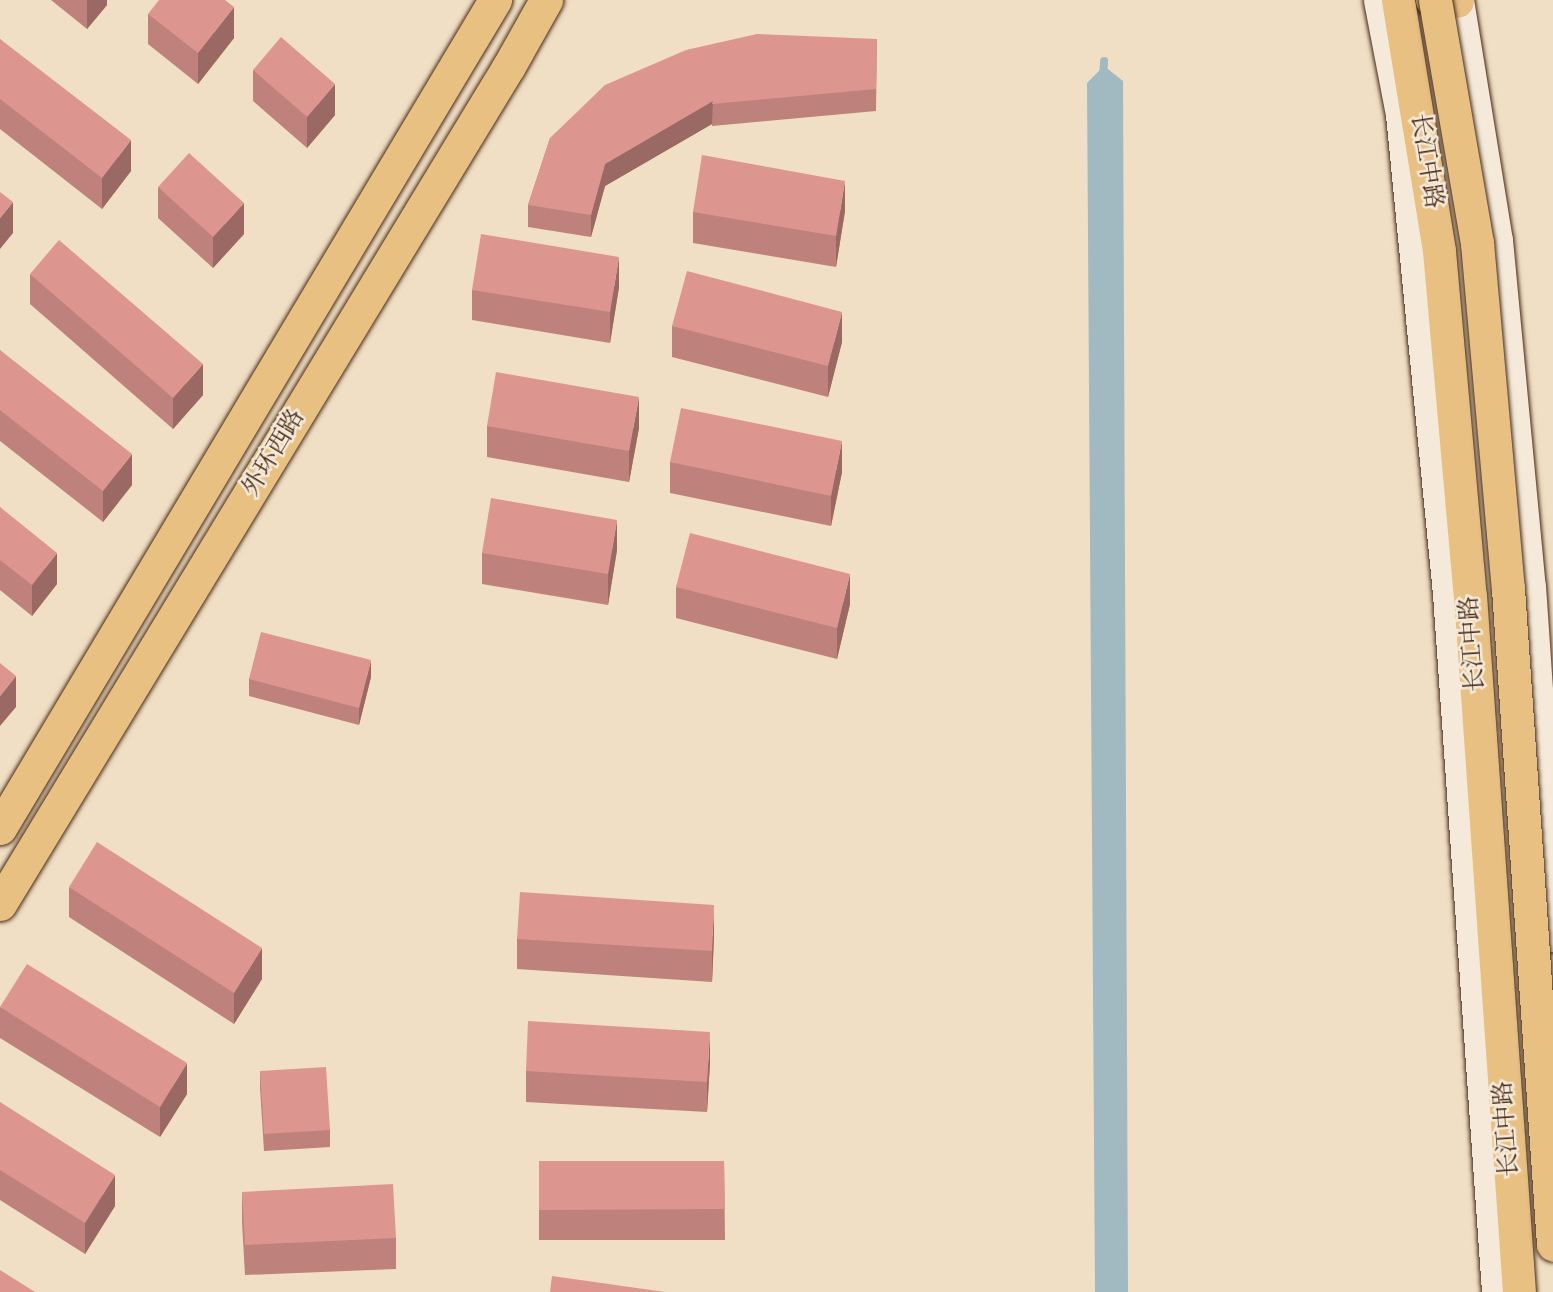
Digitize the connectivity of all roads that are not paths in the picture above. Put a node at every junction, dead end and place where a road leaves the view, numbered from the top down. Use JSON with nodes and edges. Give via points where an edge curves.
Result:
{"nodes":[{"id":1,"x":495,"y":0,"type":"edge"},
{"id":2,"x":546,"y":0,"type":"edge"},
{"id":3,"x":1380,"y":0,"type":"edge"},
{"id":4,"x":1398,"y":0,"type":"edge"},
{"id":5,"x":1445,"y":0,"type":"edge"},
{"id":6,"x":0,"y":828,"type":"edge"},
{"id":7,"x":0,"y":904,"type":"edge"},
{"id":8,"x":1553,"y":935,"type":"edge"},
{"id":9,"x":1553,"y":1244,"type":"edge"},
{"id":10,"x":1498,"y":1292,"type":"edge"},
{"id":11,"x":1519,"y":1292,"type":"edge"}],
"edges":[{"from":1,"to":6,"type":"main road","name":"外环西路"},
{"from":2,"to":7,"type":"main road","name":"外环西路","via":[[503,77]]},
{"from":3,"to":10,"type":"main road","name":"长江中路","via":[[1402,114],[1447,570]]},
{"from":4,"to":11,"type":"main road","name":"长江中路","via":[[1439,251],[1470,595]]},
{"from":5,"to":8,"type":"main road","name":"长江中路","via":[[1496,240],[1529,586]]},
{"from":5,"to":9,"type":"main road","name":"长江中路","bridge":true,"via":[[1477,243],[1509,600]]}]}
